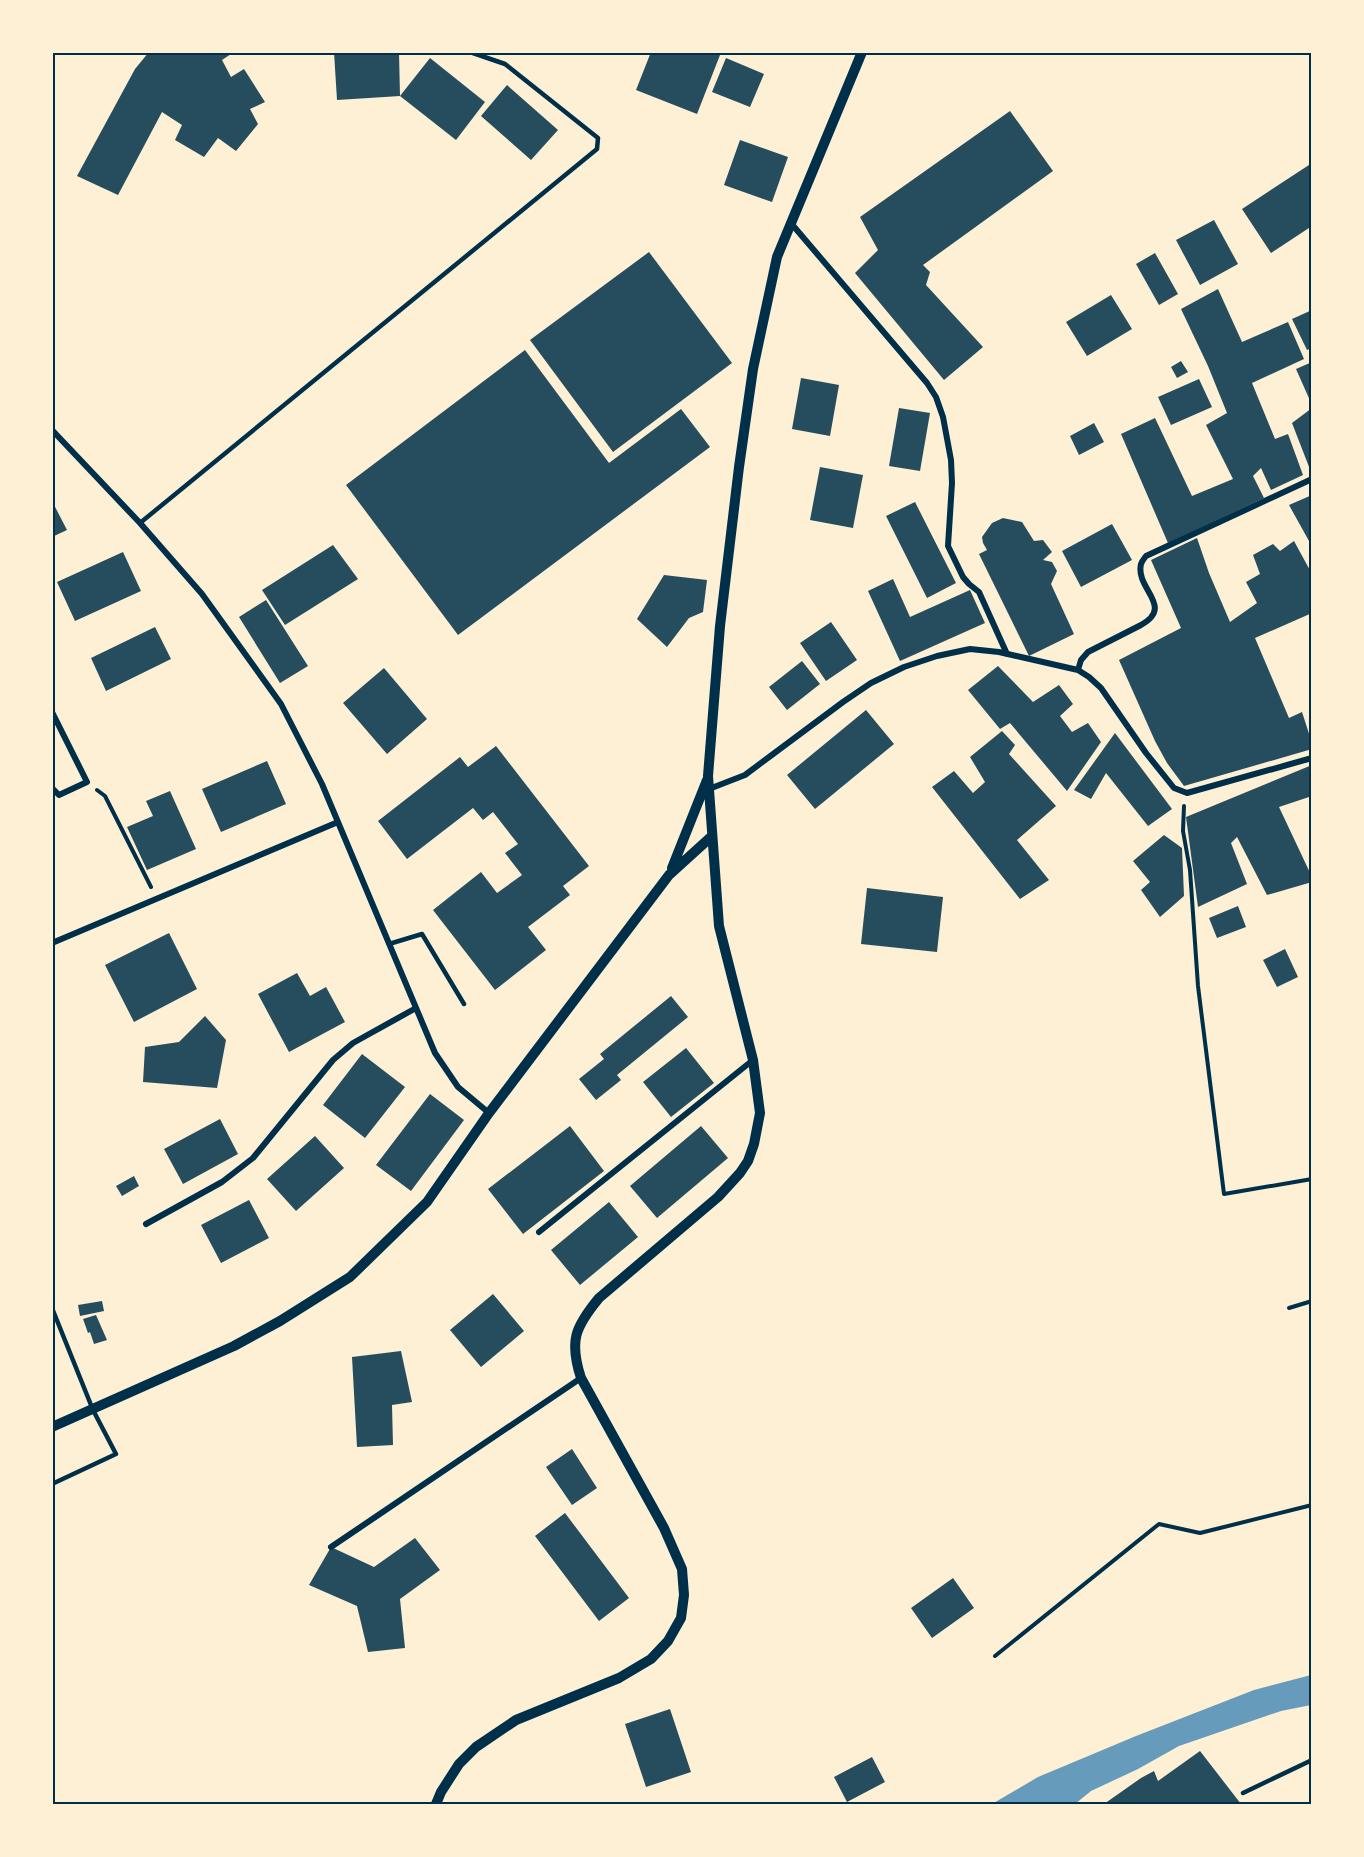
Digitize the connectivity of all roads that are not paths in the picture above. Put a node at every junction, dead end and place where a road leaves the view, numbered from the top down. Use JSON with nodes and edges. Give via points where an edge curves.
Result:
{"nodes":[{"id":1,"x":470,"y":52,"type":"edge"},
{"id":2,"x":862,"y":52,"type":"edge"},
{"id":3,"x":790,"y":222,"type":"junction"},
{"id":4,"x":52,"y":430,"type":"edge"},
{"id":5,"x":1311,"y":480,"type":"edge"},
{"id":6,"x":140,"y":523,"type":"junction"},
{"id":7,"x":1007,"y":654,"type":"junction"},
{"id":8,"x":1078,"y":670,"type":"junction"},
{"id":9,"x":52,"y":712,"type":"edge"},
{"id":10,"x":1311,"y":758,"type":"edge"},
{"id":11,"x":708,"y":776,"type":"junction"},
{"id":12,"x":52,"y":788,"type":"edge"},
{"id":13,"x":709,"y":789,"type":"junction"},
{"id":14,"x":338,"y":822,"type":"junction"},
{"id":15,"x":712,"y":836,"type":"junction"},
{"id":16,"x":669,"y":875,"type":"junction"},
{"id":17,"x":52,"y":943,"type":"edge"},
{"id":18,"x":389,"y":944,"type":"junction"},
{"id":19,"x":464,"y":1004,"type":"dead end"},
{"id":20,"x":416,"y":1008,"type":"junction"},
{"id":21,"x":753,"y":1060,"type":"junction"},
{"id":22,"x":489,"y":1113,"type":"junction"},
{"id":23,"x":146,"y":1224,"type":"dead end"},
{"id":24,"x":539,"y":1232,"type":"dead end"},
{"id":25,"x":52,"y":1308,"type":"edge"},
{"id":26,"x":581,"y":1378,"type":"junction"},
{"id":27,"x":93,"y":1410,"type":"junction"},
{"id":28,"x":52,"y":1427,"type":"edge"},
{"id":29,"x":52,"y":1484,"type":"edge"},
{"id":30,"x":331,"y":1547,"type":"dead end"},
{"id":31,"x":1311,"y":1760,"type":"edge"},
{"id":32,"x":1243,"y":1793,"type":"dead end"},
{"id":33,"x":436,"y":1804,"type":"edge"}],
"edges":[{"from":1,"to":6,"type":"lane","via":[[505,64],[598,138],[597,149]]},
{"from":2,"to":3,"type":"street"},
{"from":3,"to":7,"type":"street","via":[[936,397],[951,460],[948,546],[963,577],[979,592]]},
{"from":3,"to":11,"type":"street","via":[[777,257],[753,369],[720,626]]},
{"from":4,"to":6,"type":"street"},
{"from":5,"to":8,"type":"street","via":[[1146,556],[1141,573],[1156,607],[1155,615],[1088,652]]},
{"from":6,"to":14,"type":"street","via":[[202,594],[281,704]]},
{"from":7,"to":8,"type":"street"},
{"from":7,"to":13,"type":"street","via":[[970,649],[904,668],[871,683],[745,775]]},
{"from":8,"to":10,"type":"street","via":[[1101,688],[1174,788],[1187,793]]},
{"from":9,"to":12,"type":"street","via":[[87,782],[59,795]]},
{"from":11,"to":13,"type":"street"},
{"from":11,"to":16,"type":"street"},
{"from":13,"to":15,"type":"street"},
{"from":14,"to":17,"type":"street"},
{"from":14,"to":18,"type":"street"},
{"from":15,"to":16,"type":"street"},
{"from":15,"to":21,"type":"street","via":[[719,926]]},
{"from":16,"to":22,"type":"street"},
{"from":18,"to":19,"type":"lane","via":[[422,934]]},
{"from":18,"to":20,"type":"street"},
{"from":20,"to":22,"type":"street","via":[[435,1053],[458,1087]]},
{"from":20,"to":23,"type":"street","via":[[353,1043],[333,1060],[253,1158],[222,1182]]},
{"from":21,"to":24,"type":"street"},
{"from":21,"to":26,"type":"street","via":[[760,1113],[748,1161],[718,1197],[599,1298],[582,1318],[574,1358]]},
{"from":22,"to":27,"type":"street","via":[[427,1202],[350,1277],[243,1341]]},
{"from":25,"to":27,"type":"lane"},
{"from":26,"to":30,"type":"street"},
{"from":26,"to":33,"type":"street","via":[[659,1517],[682,1569],[681,1618],[668,1641],[651,1659],[619,1678],[516,1720],[476,1748],[459,1764]]},
{"from":27,"to":28,"type":"street"},
{"from":27,"to":29,"type":"lane","via":[[116,1454]]},
{"from":31,"to":32,"type":"lane"}]}
